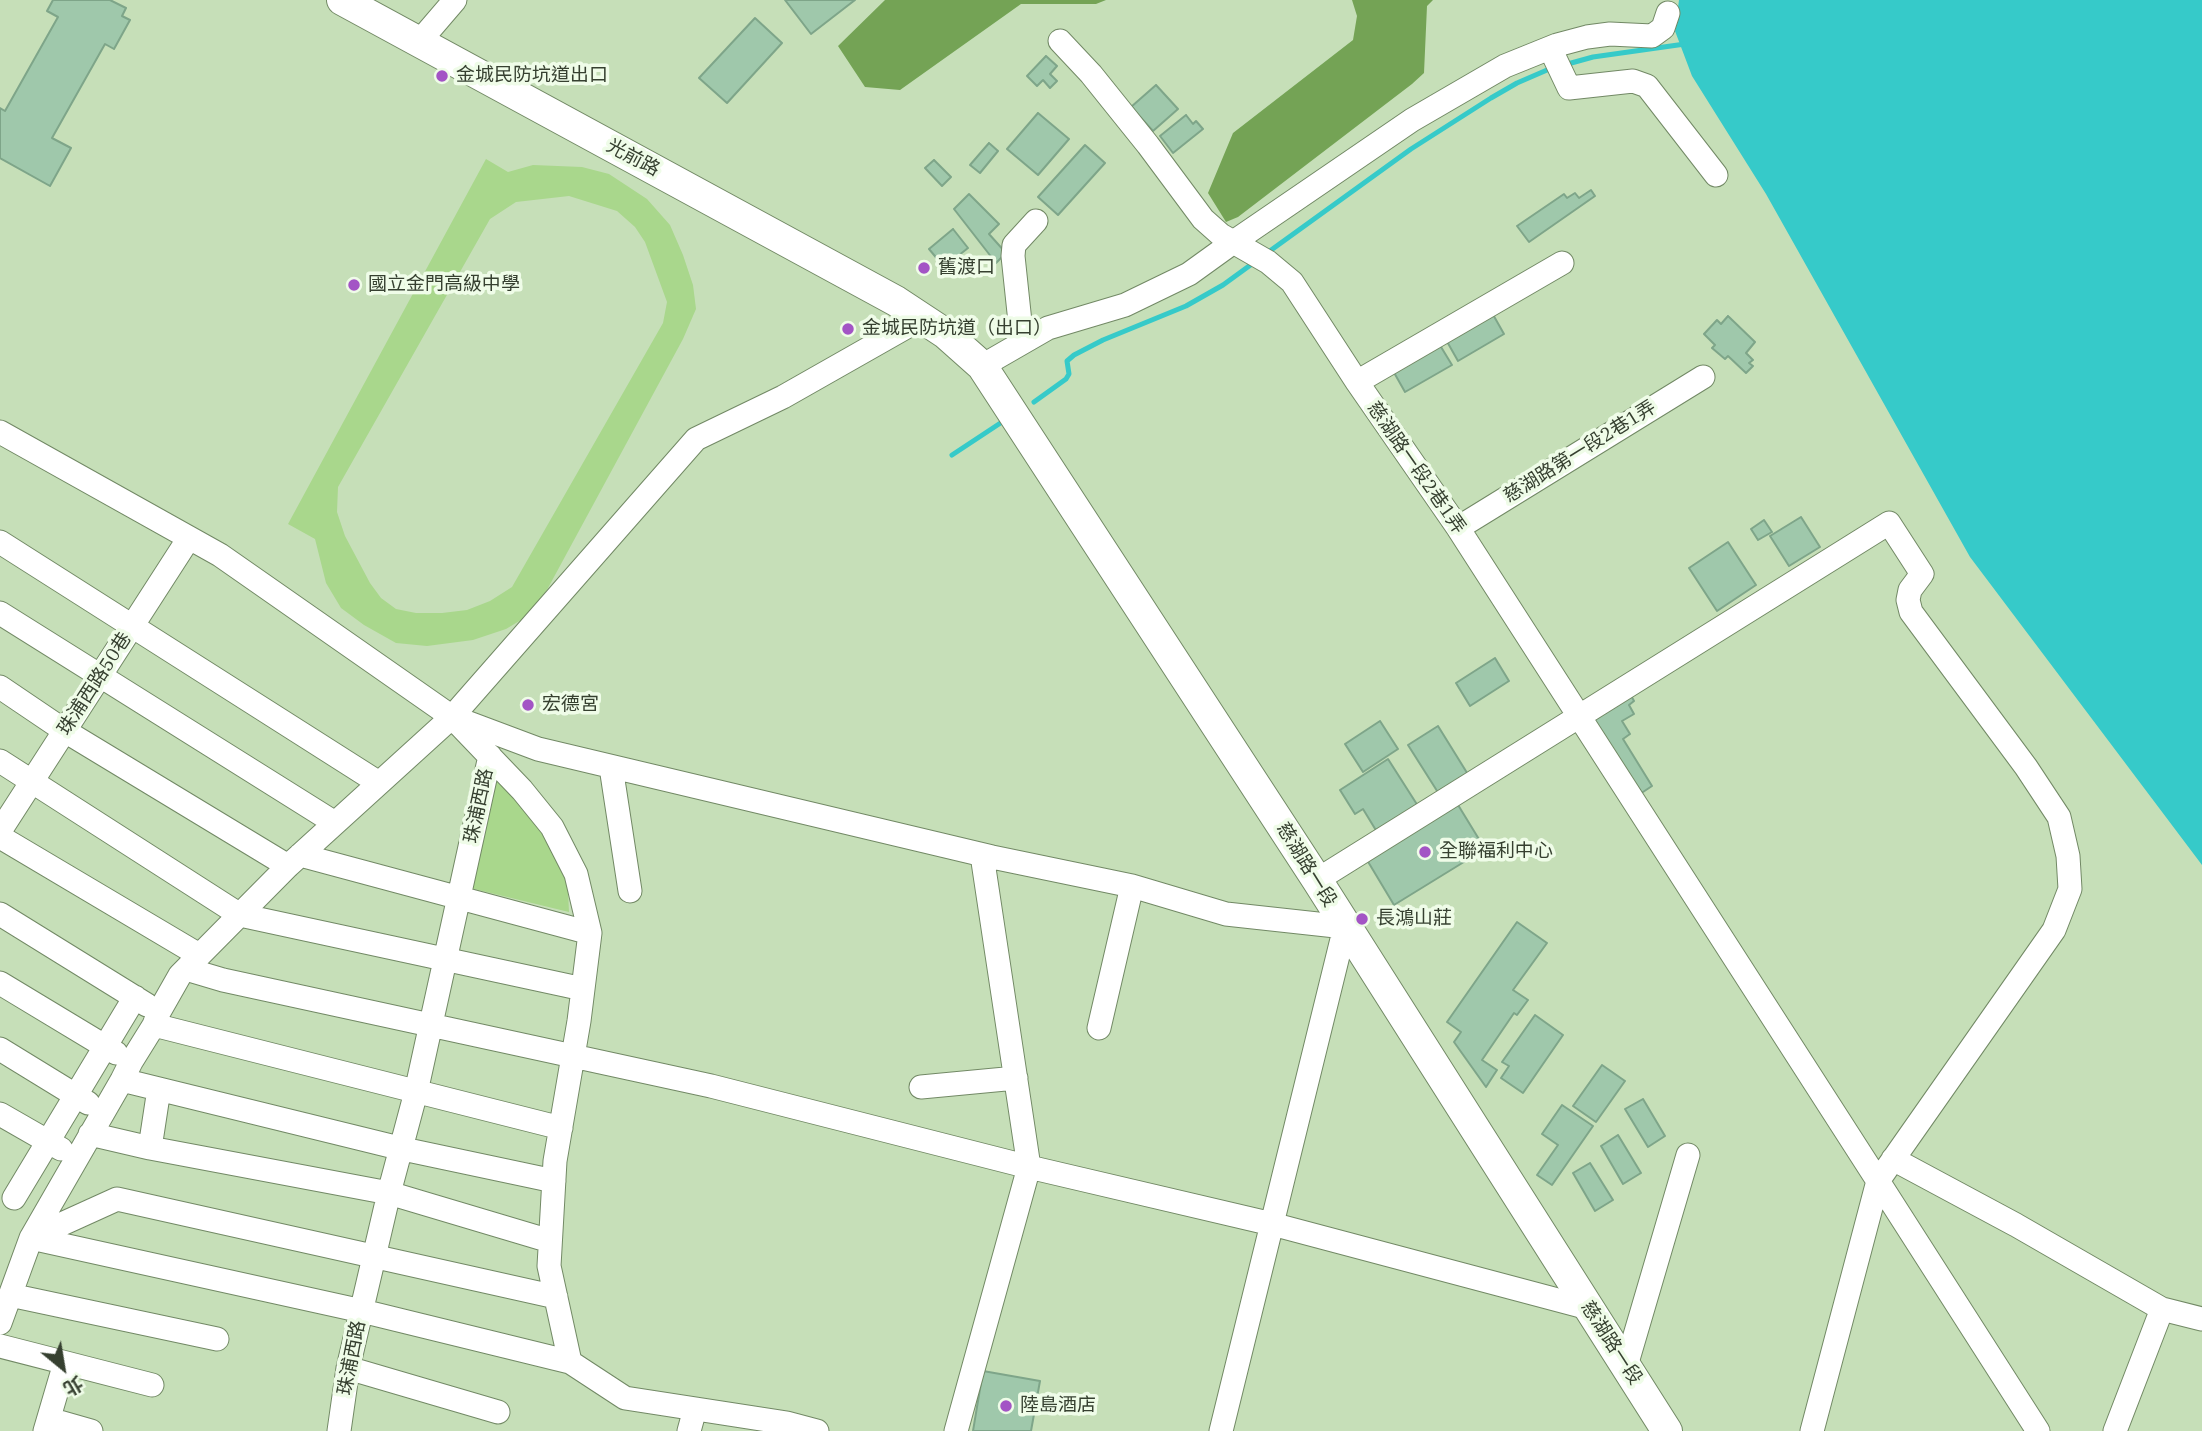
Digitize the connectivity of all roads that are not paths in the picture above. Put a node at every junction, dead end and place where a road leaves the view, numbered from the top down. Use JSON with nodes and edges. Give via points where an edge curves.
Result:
{"nodes":[{"id":1,"x":342,"y":0,"type":"edge"},
{"id":2,"x":455,"y":0,"type":"edge"},
{"id":3,"x":1668,"y":13,"type":"dead end"},
{"id":4,"x":1060,"y":41,"type":"dead end"},
{"id":5,"x":419,"y":42,"type":"junction"},
{"id":6,"x":1551,"y":50,"type":"junction"},
{"id":7,"x":1716,"y":175,"type":"dead end"},
{"id":8,"x":1036,"y":221,"type":"dead end"},
{"id":9,"x":1238,"y":246,"type":"junction"},
{"id":10,"x":1562,"y":263,"type":"dead end"},
{"id":11,"x":924,"y":317,"type":"junction"},
{"id":12,"x":1022,"y":341,"type":"junction"},
{"id":13,"x":982,"y":366,"type":"junction"},
{"id":14,"x":1703,"y":377,"type":"dead end"},
{"id":15,"x":1357,"y":382,"type":"junction"},
{"id":16,"x":0,"y":432,"type":"edge"},
{"id":17,"x":1458,"y":528,"type":"junction"},
{"id":18,"x":190,"y":538,"type":"junction"},
{"id":19,"x":0,"y":542,"type":"edge"},
{"id":20,"x":0,"y":613,"type":"edge"},
{"id":21,"x":133,"y":625,"type":"junction"},
{"id":22,"x":100,"y":675,"type":"junction"},
{"id":23,"x":0,"y":687,"type":"edge"},
{"id":24,"x":1577,"y":716,"type":"junction"},
{"id":25,"x":452,"y":717,"type":"junction"},
{"id":26,"x":65,"y":731,"type":"junction"},
{"id":27,"x":490,"y":756,"type":"junction"},
{"id":28,"x":0,"y":761,"type":"edge"},
{"id":29,"x":611,"y":767,"type":"junction"},
{"id":30,"x":32,"y":781,"type":"junction"},
{"id":31,"x":379,"y":783,"type":"junction"},
{"id":32,"x":335,"y":823,"type":"junction"},
{"id":33,"x":0,"y":834,"type":"edge"},
{"id":34,"x":982,"y":855,"type":"junction"},
{"id":35,"x":294,"y":860,"type":"junction"},
{"id":36,"x":1317,"y":880,"type":"junction"},
{"id":37,"x":1132,"y":886,"type":"junction"},
{"id":38,"x":630,"y":891,"type":"dead end"},
{"id":39,"x":459,"y":897,"type":"junction"},
{"id":40,"x":0,"y":914,"type":"edge"},
{"id":41,"x":240,"y":915,"type":"junction"},
{"id":42,"x":1345,"y":926,"type":"junction"},
{"id":43,"x":590,"y":933,"type":"junction"},
{"id":44,"x":446,"y":958,"type":"junction"},
{"id":45,"x":193,"y":962,"type":"junction"},
{"id":46,"x":0,"y":983,"type":"edge"},
{"id":47,"x":583,"y":989,"type":"junction"},
{"id":48,"x":135,"y":997,"type":"junction"},
{"id":49,"x":157,"y":1018,"type":"junction"},
{"id":50,"x":431,"y":1027,"type":"junction"},
{"id":51,"x":1099,"y":1028,"type":"dead end"},
{"id":52,"x":105,"y":1046,"type":"junction"},
{"id":53,"x":0,"y":1049,"type":"edge"},
{"id":54,"x":573,"y":1055,"type":"junction"},
{"id":55,"x":126,"y":1071,"type":"junction"},
{"id":56,"x":1016,"y":1078,"type":"junction"},
{"id":57,"x":921,"y":1087,"type":"dead end"},
{"id":58,"x":159,"y":1089,"type":"junction"},
{"id":59,"x":416,"y":1091,"type":"junction"},
{"id":60,"x":75,"y":1096,"type":"junction"},
{"id":61,"x":102,"y":1112,"type":"junction"},
{"id":62,"x":0,"y":1114,"type":"edge"},
{"id":63,"x":561,"y":1128,"type":"junction"},
{"id":64,"x":90,"y":1134,"type":"junction"},
{"id":65,"x":48,"y":1142,"type":"junction"},
{"id":66,"x":150,"y":1148,"type":"junction"},
{"id":67,"x":402,"y":1149,"type":"junction"},
{"id":68,"x":1688,"y":1155,"type":"dead end"},
{"id":69,"x":76,"y":1158,"type":"junction"},
{"id":70,"x":1893,"y":1159,"type":"junction"},
{"id":71,"x":1030,"y":1167,"type":"junction"},
{"id":72,"x":554,"y":1181,"type":"junction"},
{"id":73,"x":1878,"y":1181,"type":"junction"},
{"id":74,"x":389,"y":1193,"type":"junction"},
{"id":75,"x":7,"y":1194,"type":"edge"},
{"id":76,"x":43,"y":1216,"type":"junction"},
{"id":77,"x":1272,"y":1224,"type":"junction"},
{"id":78,"x":31,"y":1238,"type":"junction"},
{"id":79,"x":550,"y":1241,"type":"junction"},
{"id":80,"x":376,"y":1255,"type":"junction"},
{"id":81,"x":8,"y":1284,"type":"edge"},
{"id":82,"x":556,"y":1297,"type":"junction"},
{"id":83,"x":1588,"y":1308,"type":"junction"},
{"id":84,"x":2162,"y":1308,"type":"junction"},
{"id":85,"x":362,"y":1311,"type":"junction"},
{"id":86,"x":2202,"y":1319,"type":"edge"},
{"id":87,"x":0,"y":1323,"type":"edge"},
{"id":88,"x":216,"y":1339,"type":"dead end"},
{"id":89,"x":0,"y":1346,"type":"edge"},
{"id":90,"x":569,"y":1362,"type":"junction"},
{"id":91,"x":65,"y":1363,"type":"junction"},
{"id":92,"x":1626,"y":1366,"type":"junction"},
{"id":93,"x":348,"y":1368,"type":"junction"},
{"id":94,"x":152,"y":1385,"type":"dead end"},
{"id":95,"x":498,"y":1412,"type":"dead end"},
{"id":96,"x":692,"y":1420,"type":"edge"},
{"id":97,"x":47,"y":1425,"type":"edge"},
{"id":98,"x":91,"y":1431,"type":"edge"},
{"id":99,"x":339,"y":1431,"type":"edge"},
{"id":100,"x":817,"y":1431,"type":"edge"},
{"id":101,"x":956,"y":1431,"type":"edge"},
{"id":102,"x":1221,"y":1431,"type":"edge"},
{"id":103,"x":1667,"y":1431,"type":"edge"},
{"id":104,"x":1812,"y":1431,"type":"edge"},
{"id":105,"x":2038,"y":1431,"type":"edge"},
{"id":106,"x":2115,"y":1431,"type":"edge"}],
"edges":[{"from":1,"to":5,"type":"main road","name":"光前路"},
{"from":2,"to":5,"type":"street"},
{"from":3,"to":6,"type":"street","via":[[1663,28],[1652,36],[1587,37]]},
{"from":4,"to":9,"type":"street","name":"慈湖路一段2巷1弄","via":[[1203,219]]},
{"from":5,"to":11,"type":"main road","name":"光前路"},
{"from":6,"to":7,"type":"street","via":[[1571,88],[1633,81],[1647,86]]},
{"from":6,"to":9,"type":"street","via":[[1505,66],[1442,102]]},
{"from":8,"to":12,"type":"street","via":[[1014,246]]},
{"from":9,"to":12,"type":"street","via":[[1145,297],[1063,322]]},
{"from":9,"to":15,"type":"street","name":"慈湖路一段2巷1弄","via":[[1292,282]]},
{"from":10,"to":15,"type":"street"},
{"from":11,"to":13,"type":"main road","name":"慈湖路一段"},
{"from":11,"to":25,"type":"street","via":[[783,397],[696,439]]},
{"from":12,"to":13,"type":"street"},
{"from":13,"to":36,"type":"main road","name":"慈湖路一段"},
{"from":14,"to":17,"type":"street","name":"慈湖路第一段2巷1弄"},
{"from":15,"to":17,"type":"street","name":"慈湖路一段2巷1弄"},
{"from":16,"to":18,"type":"street","name":"珠浦西路"},
{"from":17,"to":24,"type":"street","name":"慈湖路一段2巷1弄"},
{"from":18,"to":21,"type":"street","name":"珠浦西路50巷"},
{"from":18,"to":25,"type":"street","name":"珠浦西路"},
{"from":19,"to":21,"type":"street"},
{"from":20,"to":22,"type":"street"},
{"from":21,"to":22,"type":"street","name":"珠浦西路50巷"},
{"from":21,"to":31,"type":"street"},
{"from":22,"to":26,"type":"street","name":"珠浦西路50巷"},
{"from":22,"to":32,"type":"street"},
{"from":23,"to":26,"type":"street"},
{"from":24,"to":36,"type":"street"},
{"from":24,"to":70,"type":"street","via":[[1889,523],[1922,574],[1910,590],[1911,612],[2059,817],[2070,889],[2054,930]]},
{"from":24,"to":73,"type":"street","name":"慈湖路一段2巷1弄"},
{"from":25,"to":27,"type":"street","name":"珠浦西路"},
{"from":25,"to":29,"type":"street","via":[[538,750]]},
{"from":25,"to":31,"type":"street"},
{"from":26,"to":30,"type":"street","name":"珠浦西路50巷"},
{"from":26,"to":35,"type":"street"},
{"from":27,"to":39,"type":"street","name":"珠浦西路"},
{"from":27,"to":43,"type":"street","via":[[552,827],[576,874]]},
{"from":28,"to":30,"type":"street"},
{"from":29,"to":34,"type":"street"},
{"from":29,"to":38,"type":"street"},
{"from":30,"to":33,"type":"street","name":"珠浦西路50巷"},
{"from":30,"to":41,"type":"street"},
{"from":31,"to":32,"type":"street"},
{"from":32,"to":35,"type":"street"},
{"from":33,"to":45,"type":"street"},
{"from":34,"to":37,"type":"street"},
{"from":34,"to":56,"type":"street"},
{"from":35,"to":39,"type":"street"},
{"from":35,"to":41,"type":"street"},
{"from":36,"to":42,"type":"main road","name":"慈湖路一段"},
{"from":37,"to":42,"type":"street","via":[[1226,914]]},
{"from":37,"to":51,"type":"street"},
{"from":39,"to":43,"type":"street"},
{"from":39,"to":44,"type":"street","name":"珠浦西路"},
{"from":40,"to":48,"type":"street"},
{"from":41,"to":44,"type":"street"},
{"from":41,"to":45,"type":"street"},
{"from":42,"to":77,"type":"street"},
{"from":42,"to":83,"type":"main road","name":"慈湖路一段"},
{"from":43,"to":47,"type":"street"},
{"from":44,"to":47,"type":"street"},
{"from":44,"to":50,"type":"street","name":"珠浦西路"},
{"from":45,"to":49,"type":"street","via":[[180,975]]},
{"from":45,"to":50,"type":"street","via":[[223,981]]},
{"from":46,"to":52,"type":"street"},
{"from":47,"to":54,"type":"street"},
{"from":48,"to":49,"type":"street"},
{"from":48,"to":52,"type":"street"},
{"from":49,"to":55,"type":"street"},
{"from":49,"to":59,"type":"street"},
{"from":50,"to":54,"type":"street"},
{"from":50,"to":59,"type":"street","name":"珠浦西路"},
{"from":52,"to":55,"type":"street"},
{"from":52,"to":60,"type":"street"},
{"from":53,"to":60,"type":"street"},
{"from":54,"to":63,"type":"street"},
{"from":54,"to":71,"type":"street"},
{"from":55,"to":58,"type":"street"},
{"from":55,"to":61,"type":"street"},
{"from":56,"to":57,"type":"street"},
{"from":56,"to":71,"type":"street"},
{"from":58,"to":66,"type":"street"},
{"from":58,"to":67,"type":"street"},
{"from":59,"to":63,"type":"street"},
{"from":59,"to":67,"type":"street","name":"珠浦西路"},
{"from":60,"to":61,"type":"street"},
{"from":60,"to":65,"type":"street"},
{"from":61,"to":64,"type":"street"},
{"from":62,"to":65,"type":"street"},
{"from":63,"to":72,"type":"street"},
{"from":64,"to":66,"type":"street"},
{"from":64,"to":69,"type":"street"},
{"from":65,"to":69,"type":"street"},
{"from":65,"to":75,"type":"street"},
{"from":66,"to":74,"type":"street"},
{"from":67,"to":72,"type":"street"},
{"from":67,"to":74,"type":"street","name":"珠浦西路"},
{"from":68,"to":92,"type":"street"},
{"from":69,"to":76,"type":"street"},
{"from":70,"to":73,"type":"street"},
{"from":70,"to":84,"type":"street"},
{"from":71,"to":77,"type":"street"},
{"from":71,"to":101,"type":"street"},
{"from":72,"to":79,"type":"street"},
{"from":73,"to":104,"type":"street"},
{"from":73,"to":105,"type":"street","name":"慈湖路一段2巷1弄"},
{"from":74,"to":79,"type":"street"},
{"from":74,"to":80,"type":"street","name":"珠浦西路"},
{"from":75,"to":76,"type":"street"},
{"from":76,"to":78,"type":"street"},
{"from":77,"to":83,"type":"street"},
{"from":77,"to":102,"type":"street"},
{"from":78,"to":80,"type":"street","via":[[117,1199]]},
{"from":78,"to":81,"type":"street"},
{"from":78,"to":85,"type":"street"},
{"from":79,"to":82,"type":"street","via":[[549,1266]]},
{"from":80,"to":82,"type":"street"},
{"from":80,"to":85,"type":"street","name":"珠浦西路"},
{"from":81,"to":87,"type":"street"},
{"from":81,"to":88,"type":"street"},
{"from":82,"to":90,"type":"street"},
{"from":83,"to":92,"type":"main road","name":"慈湖路一段"},
{"from":84,"to":86,"type":"street"},
{"from":84,"to":106,"type":"street"},
{"from":85,"to":90,"type":"street"},
{"from":85,"to":93,"type":"street","name":"珠浦西路"},
{"from":89,"to":91,"type":"street"},
{"from":90,"to":96,"type":"street","via":[[625,1398]]},
{"from":91,"to":94,"type":"street"},
{"from":91,"to":97,"type":"street"},
{"from":92,"to":103,"type":"main road","name":"慈湖路一段"},
{"from":93,"to":95,"type":"street"},
{"from":93,"to":99,"type":"street","name":"珠浦西路"},
{"from":96,"to":100,"type":"street","via":[[787,1423]]},
{"from":97,"to":98,"type":"street"}]}
